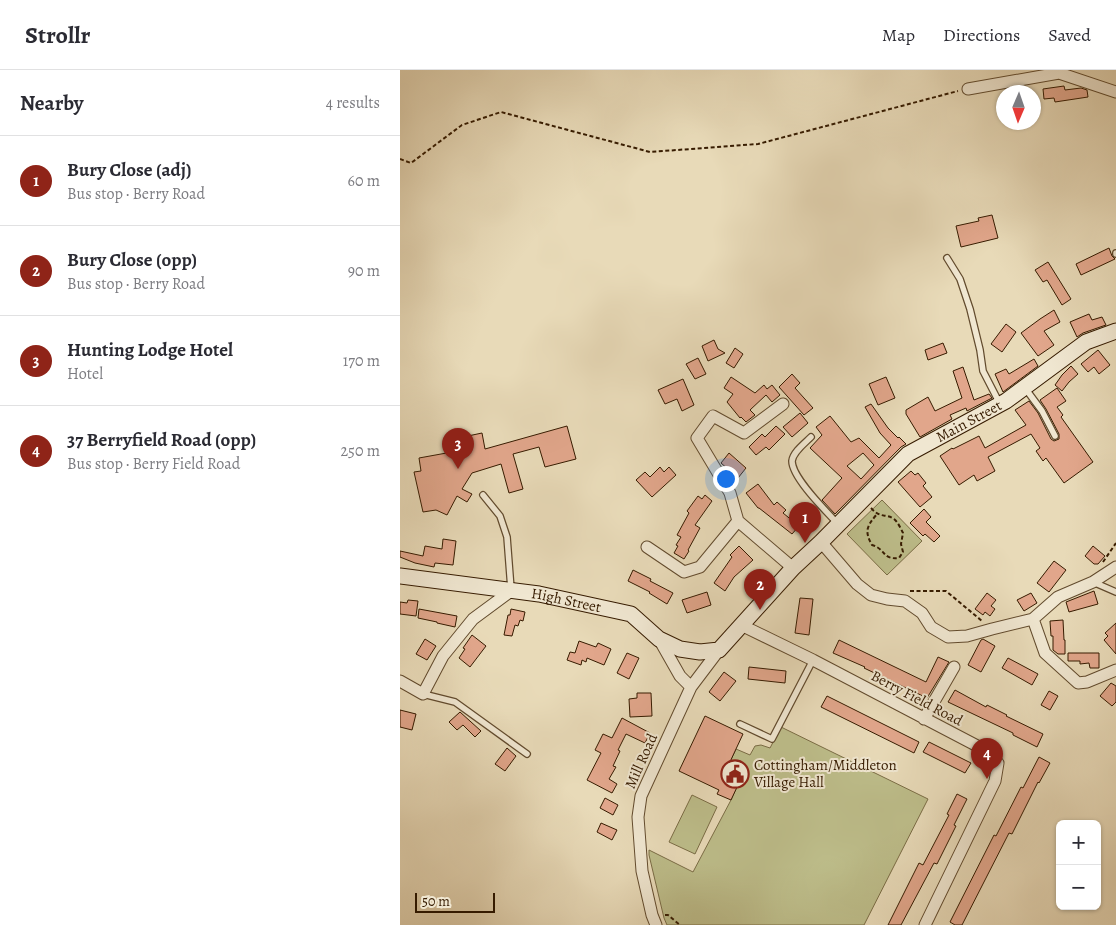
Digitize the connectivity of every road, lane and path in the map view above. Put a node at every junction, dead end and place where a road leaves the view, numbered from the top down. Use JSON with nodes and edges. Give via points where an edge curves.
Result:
{"nodes":[{"id":1,"x":968,"y":89,"type":"joint"},
{"id":2,"x":1116,"y":92,"type":"edge"},
{"id":3,"x":400,"y":159,"type":"edge"},
{"id":4,"x":946,"y":258,"type":"dead end"},
{"id":5,"x":1116,"y":331,"type":"edge"},
{"id":6,"x":1025,"y":388,"type":"junction"},
{"id":7,"x":783,"y":404,"type":"dead end"},
{"id":8,"x":1000,"y":404,"type":"junction"},
{"id":9,"x":811,"y":436,"type":"dead end"},
{"id":10,"x":1055,"y":436,"type":"dead end"},
{"id":11,"x":483,"y":495,"type":"dead end"},
{"id":12,"x":863,"y":499,"type":"junction"},
{"id":13,"x":877,"y":514,"type":"junction"},
{"id":14,"x":738,"y":521,"type":"junction"},
{"id":15,"x":837,"y":526,"type":"junction"},
{"id":16,"x":821,"y":542,"type":"junction"},
{"id":17,"x":647,"y":547,"type":"dead end"},
{"id":18,"x":1116,"y":567,"type":"edge"},
{"id":19,"x":792,"y":568,"type":"junction"},
{"id":20,"x":400,"y":576,"type":"edge"},
{"id":21,"x":1092,"y":582,"type":"junction"},
{"id":22,"x":511,"y":591,"type":"junction"},
{"id":23,"x":910,"y":591,"type":"dead end"},
{"id":24,"x":1116,"y":592,"type":"edge"},
{"id":25,"x":1033,"y":620,"type":"junction"},
{"id":26,"x":741,"y":624,"type":"junction"},
{"id":27,"x":992,"y":629,"type":"junction"},
{"id":28,"x":659,"y":639,"type":"junction"},
{"id":29,"x":719,"y":650,"type":"junction"},
{"id":30,"x":813,"y":660,"type":"junction"},
{"id":31,"x":954,"y":667,"type":"dead end"},
{"id":32,"x":1116,"y":670,"type":"edge"},
{"id":33,"x":400,"y":681,"type":"edge"},
{"id":34,"x":692,"y":687,"type":"junction"},
{"id":35,"x":423,"y":694,"type":"junction"},
{"id":36,"x":924,"y":719,"type":"junction"},
{"id":37,"x":740,"y":724,"type":"dead end"},
{"id":38,"x":527,"y":754,"type":"dead end"},
{"id":39,"x":654,"y":920,"type":"edge"},
{"id":40,"x":680,"y":925,"type":"edge"},
{"id":41,"x":925,"y":925,"type":"edge"}],
"edges":[{"from":1,"to":2,"type":"street","via":[[1059,73]]},
{"from":1,"to":3,"type":"path","via":[[758,144],[650,152],[501,112],[462,124],[411,163]]},
{"from":4,"to":8,"type":"lane","via":[[960,279],[983,371]]},
{"from":5,"to":6,"type":"main road","name":"Main Street","via":[[1086,342]]},
{"from":6,"to":8,"type":"main road","name":"Main Street"},
{"from":6,"to":10,"type":"lane","via":[[1042,410]]},
{"from":7,"to":14,"type":"street","via":[[744,433],[713,416],[697,438],[730,493]]},
{"from":8,"to":12,"type":"main road","name":"Main Street","via":[[908,454]]},
{"from":9,"to":15,"type":"lane","via":[[794,454],[794,469],[811,496]]},
{"from":11,"to":22,"type":"lane","via":[[500,516],[507,537]]},
{"from":12,"to":13,"type":"path"},
{"from":12,"to":15,"type":"main road","name":"Main Street"},
{"from":13,"to":13,"type":"path","via":[[894,519],[903,533],[903,552],[899,558],[888,558],[872,545],[866,532]]},
{"from":14,"to":17,"type":"street","via":[[700,567],[684,572]]},
{"from":14,"to":19,"type":"street"},
{"from":15,"to":16,"type":"main road","name":"Main Street"},
{"from":16,"to":19,"type":"main road","name":"Main Street"},
{"from":16,"to":27,"type":"street","via":[[857,584],[871,595],[905,601],[948,637]]},
{"from":18,"to":21,"type":"street"},
{"from":19,"to":26,"type":"main road","name":"Main Street"},
{"from":20,"to":22,"type":"main road","name":"High Street"},
{"from":21,"to":24,"type":"lane"},
{"from":21,"to":25,"type":"street","via":[[1058,597]]},
{"from":22,"to":28,"type":"main road","name":"High Street","via":[[631,614]]},
{"from":22,"to":35,"type":"street","via":[[473,619],[443,656]]},
{"from":23,"to":27,"type":"path","via":[[946,591]]},
{"from":25,"to":27,"type":"street"},
{"from":25,"to":32,"type":"street","via":[[1045,653],[1078,683]]},
{"from":26,"to":29,"type":"main road","name":"Main Street"},
{"from":26,"to":30,"type":"street","name":"Berry Field Road"},
{"from":28,"to":29,"type":"main road","name":"High Street","via":[[680,649]]},
{"from":28,"to":34,"type":"street","via":[[680,676]]},
{"from":29,"to":34,"type":"street","name":"Mill Road"},
{"from":30,"to":36,"type":"street","name":"Berry Field Road"},
{"from":30,"to":37,"type":"lane","via":[[772,739]]},
{"from":31,"to":36,"type":"street"},
{"from":33,"to":35,"type":"street"},
{"from":34,"to":39,"type":"street","name":"Mill Road","via":[[641,796],[638,817],[642,871]]},
{"from":35,"to":38,"type":"lane","via":[[455,702]]},
{"from":36,"to":41,"type":"street","name":"Berry Field Road","via":[[985,750],[998,763],[995,781]]},
{"from":39,"to":40,"type":"path","via":[[668,915]]}]}
